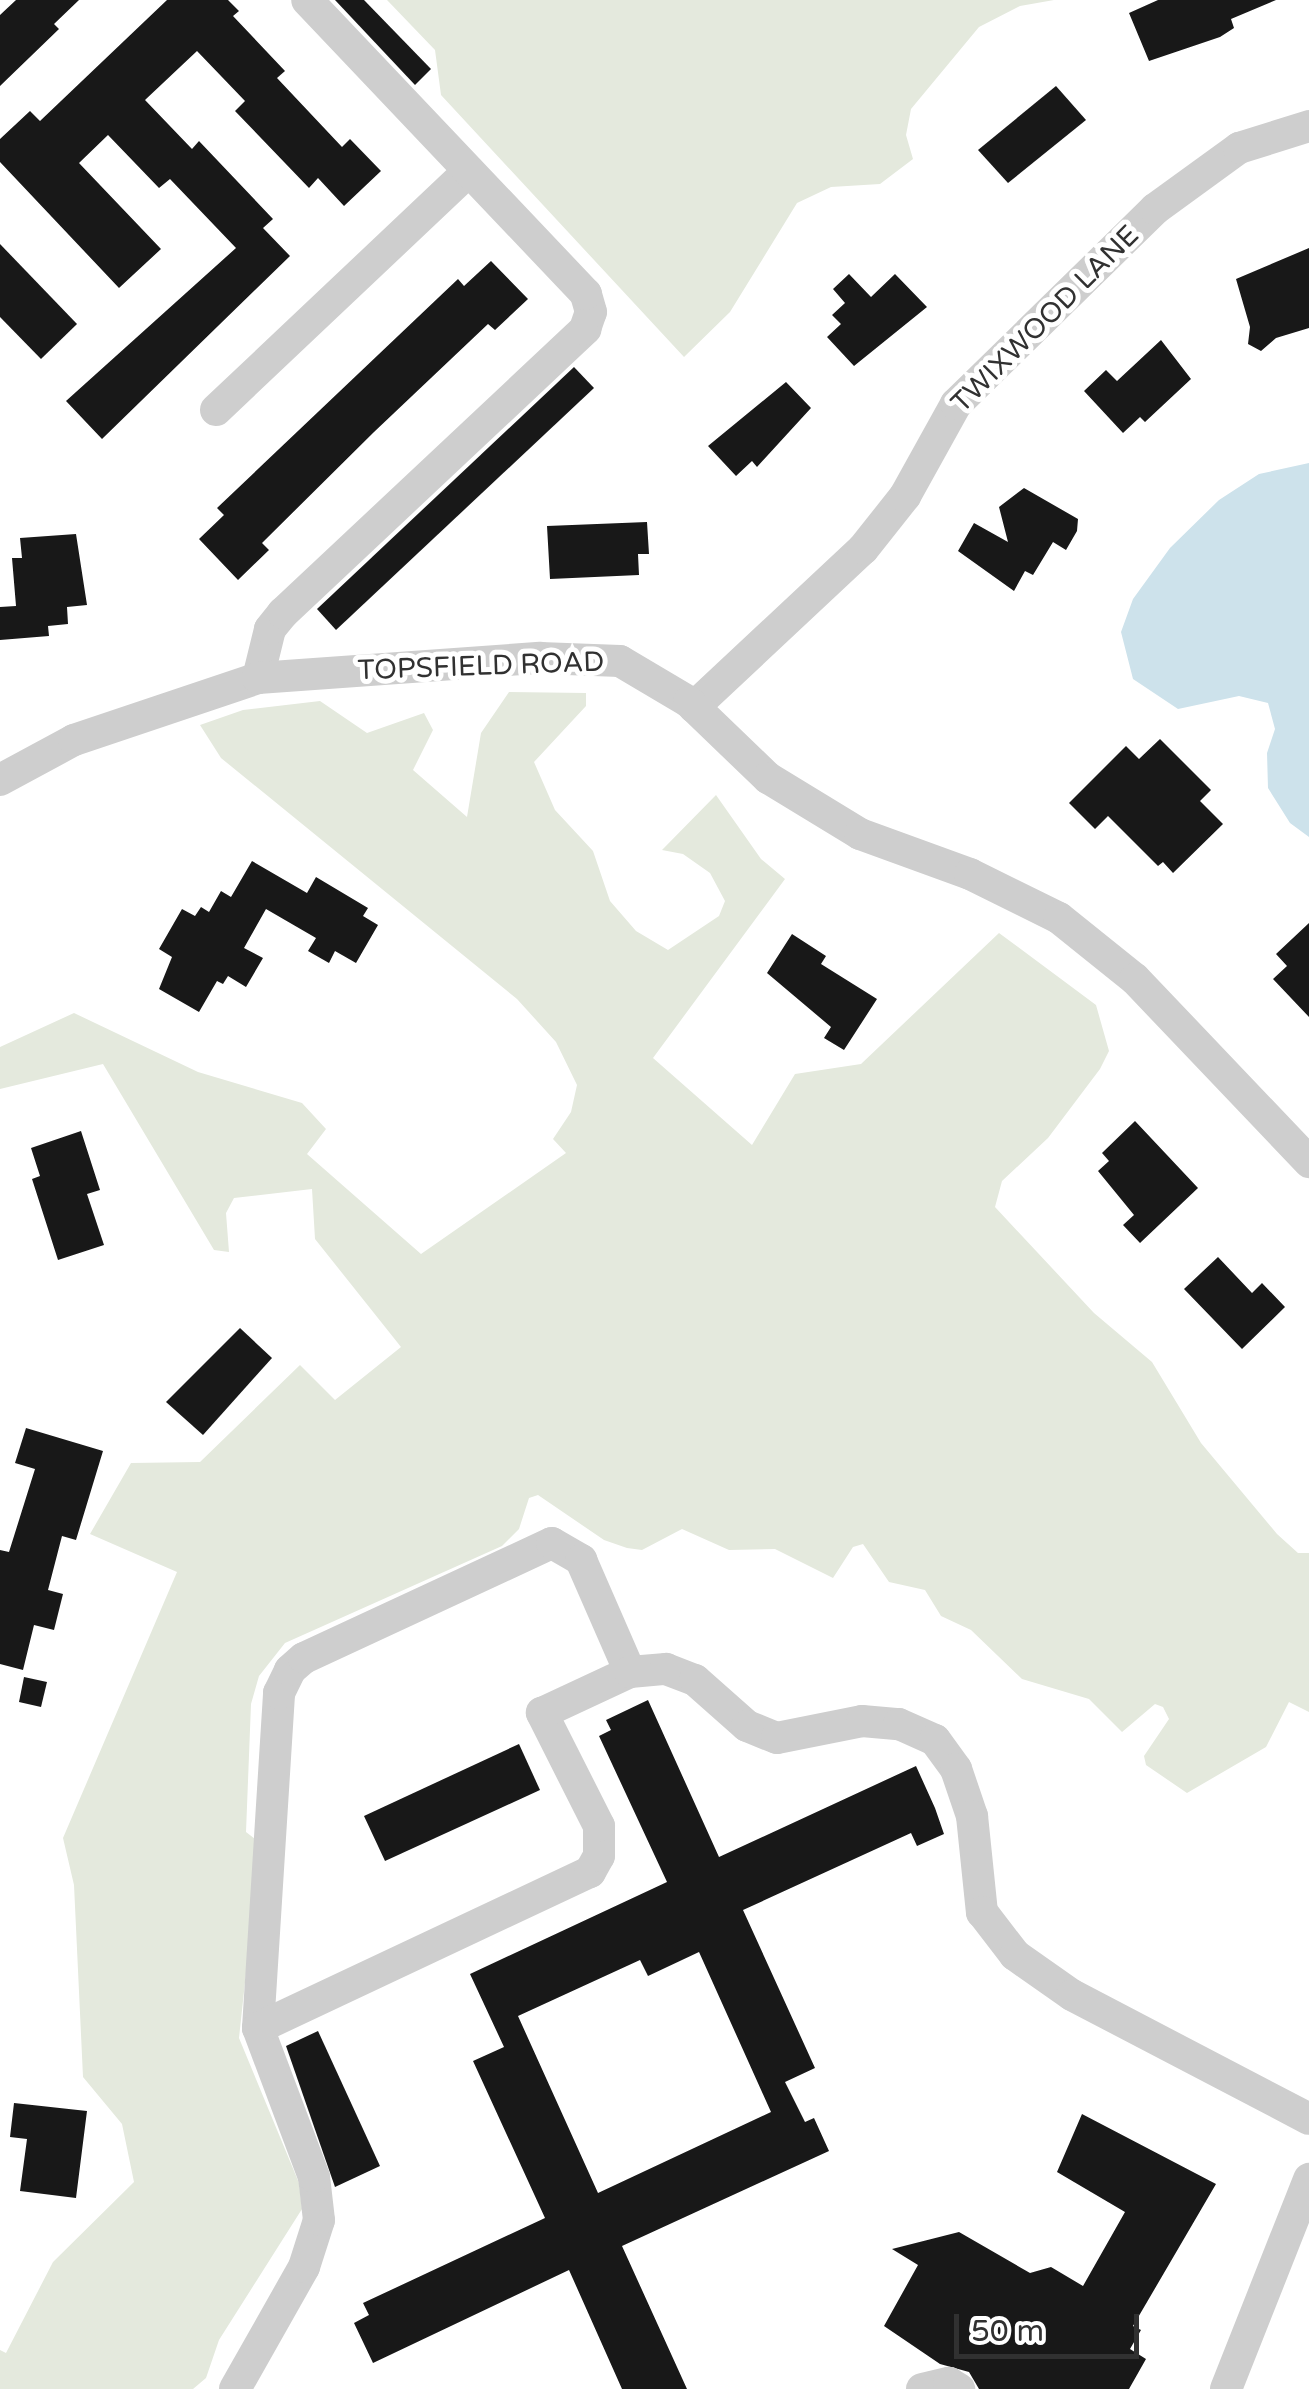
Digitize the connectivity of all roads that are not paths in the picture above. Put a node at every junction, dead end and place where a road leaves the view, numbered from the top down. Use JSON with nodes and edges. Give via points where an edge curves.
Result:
{"nodes":[{"id":1,"x":307,"y":0,"type":"edge"},
{"id":2,"x":1309,"y":126,"type":"edge"},
{"id":3,"x":469,"y":171,"type":"junction"},
{"id":4,"x":216,"y":410,"type":"dead end"},
{"id":5,"x":258,"y":678,"type":"junction"},
{"id":6,"x":694,"y":707,"type":"junction"},
{"id":7,"x":0,"y":780,"type":"edge"},
{"id":8,"x":1309,"y":1162,"type":"edge"},
{"id":9,"x":630,"y":1672,"type":"junction"},
{"id":10,"x":258,"y":2028,"type":"junction"},
{"id":11,"x":1309,"y":2119,"type":"edge"},
{"id":12,"x":1309,"y":2179,"type":"edge"},
{"id":13,"x":1301,"y":2231,"type":"edge"},
{"id":14,"x":235,"y":2389,"type":"edge"},
{"id":15,"x":922,"y":2389,"type":"edge"},
{"id":16,"x":959,"y":2389,"type":"edge"},
{"id":17,"x":1226,"y":2389,"type":"edge"}],
"edges":[{"from":1,"to":3,"type":"street"},
{"from":2,"to":6,"type":"street","name":"TWIXWOOD LANE","via":[[1274,133],[1211,164],[979,378],[943,422],[882,527]]},
{"from":3,"to":4,"type":"street"},
{"from":3,"to":5,"type":"street","via":[[586,294],[585,329],[283,612],[270,629]]},
{"from":5,"to":6,"type":"street","name":"TOPSFIELD ROAD","via":[[594,657],[644,672]]},
{"from":5,"to":7,"type":"street","name":"TOPSFIELD ROAD","via":[[74,740]]},
{"from":6,"to":8,"type":"street","name":"TOPSFIELD ROAD","via":[[746,760],[797,797],[877,842],[1005,889],[1098,947]]},
{"from":9,"to":10,"type":"street","via":[[542,1713],[599,1826],[590,1872]]},
{"from":9,"to":10,"type":"street","via":[[581,1560],[565,1545],[552,1544],[290,1670],[279,1693]]},
{"from":9,"to":11,"type":"street","via":[[666,1669],[695,1680],[734,1717],[776,1738],[862,1721],[898,1724],[936,1740],[956,1768],[972,1816],[982,1912],[1015,1954],[1072,1995]]},
{"from":10,"to":14,"type":"street","via":[[314,2177],[320,2220],[304,2267]]},
{"from":12,"to":13,"type":"street"},
{"from":13,"to":17,"type":"street"},
{"from":15,"to":16,"type":"street","via":[[949,2383]]}]}
